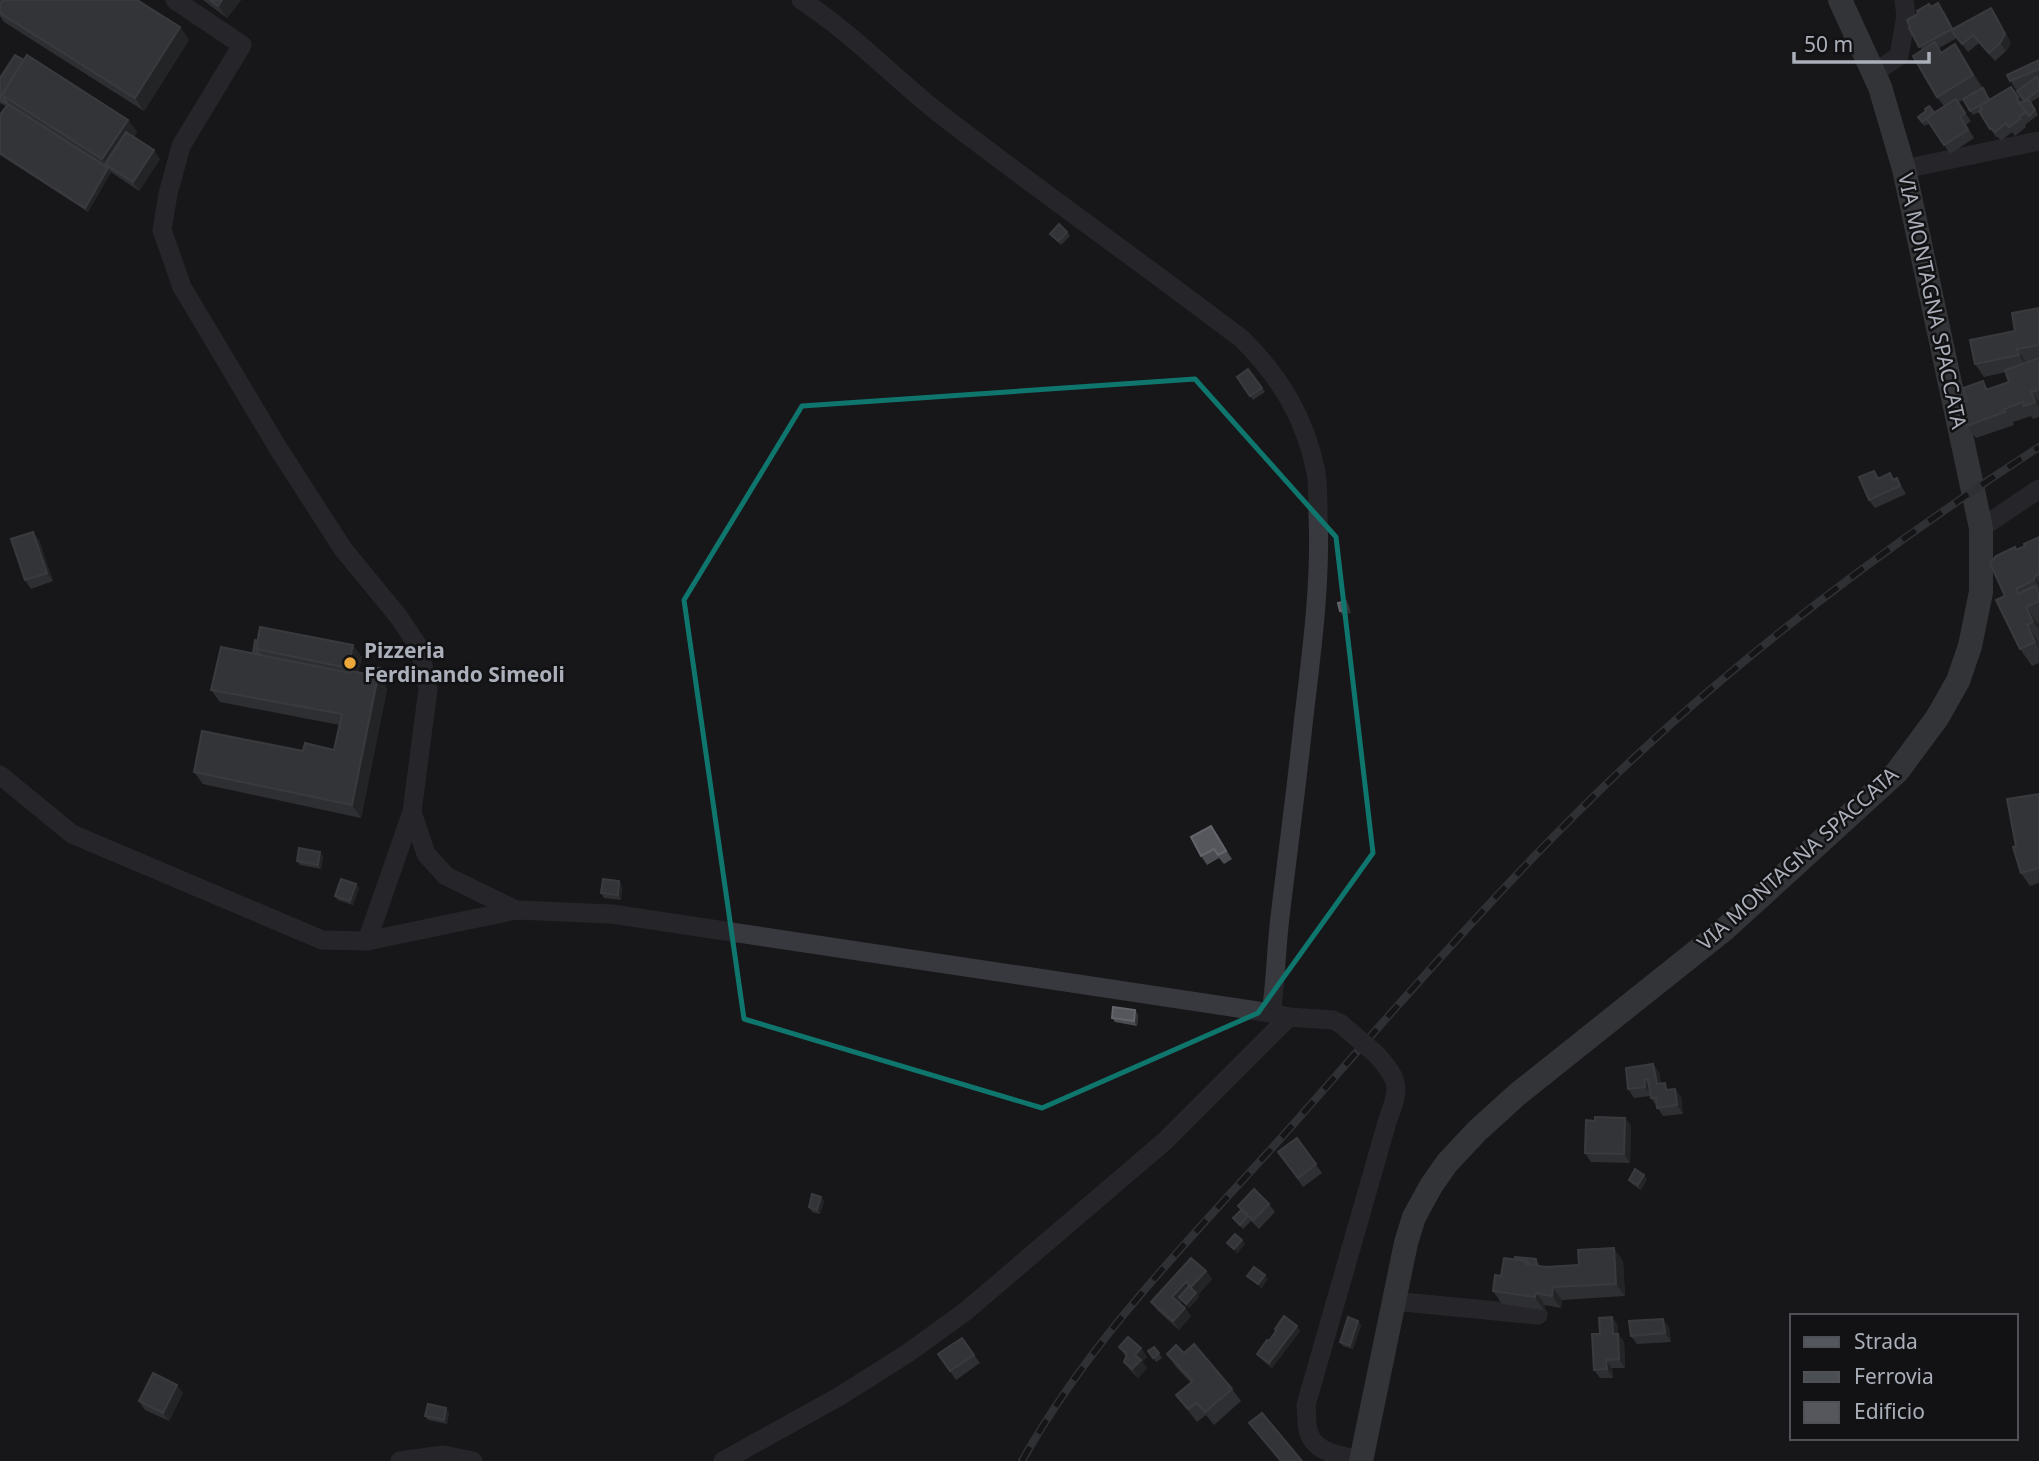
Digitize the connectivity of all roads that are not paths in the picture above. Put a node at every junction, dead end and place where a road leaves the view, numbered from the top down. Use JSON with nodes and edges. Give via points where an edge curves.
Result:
{"nodes":[{"id":1,"x":175,"y":0,"type":"edge"},
{"id":2,"x":801,"y":0,"type":"edge"},
{"id":3,"x":1840,"y":0,"type":"edge"},
{"id":4,"x":1904,"y":0,"type":"edge"},
{"id":5,"x":1874,"y":73,"type":"junction"},
{"id":6,"x":2039,"y":141,"type":"edge"},
{"id":7,"x":1904,"y":169,"type":"junction"},
{"id":8,"x":2039,"y":489,"type":"edge"},
{"id":9,"x":1981,"y":528,"type":"junction"},
{"id":10,"x":0,"y":775,"type":"edge"},
{"id":11,"x":412,"y":812,"type":"junction"},
{"id":12,"x":516,"y":910,"type":"junction"},
{"id":13,"x":366,"y":941,"type":"junction"},
{"id":14,"x":1280,"y":1015,"type":"junction"},
{"id":15,"x":1393,"y":1301,"type":"junction"},
{"id":16,"x":1538,"y":1315,"type":"dead end"},
{"id":17,"x":400,"y":1461,"type":"edge"},
{"id":18,"x":473,"y":1461,"type":"edge"},
{"id":19,"x":723,"y":1461,"type":"edge"},
{"id":20,"x":1361,"y":1461,"type":"edge"}],
"edges":[{"from":1,"to":11,"type":"street","via":[[242,44],[181,146],[162,230],[182,287],[278,448],[343,548],[419,647],[428,689]]},
{"from":2,"to":14,"type":"street","via":[[910,91],[1242,339],[1293,404],[1317,475],[1320,546],[1279,921],[1274,991]]},
{"from":3,"to":5,"type":"main road","name":"VIA MONTAGNA SPACCATA"},
{"from":4,"to":5,"type":"street","via":[[1899,56]]},
{"from":5,"to":7,"type":"main road","name":"VIA MONTAGNA SPACCATA"},
{"from":6,"to":7,"type":"street"},
{"from":7,"to":9,"type":"main road","name":"VIA MONTAGNA SPACCATA"},
{"from":8,"to":9,"type":"street"},
{"from":9,"to":15,"type":"main road","name":"VIA MONTAGNA SPACCATA","via":[[1981,592],[1958,681],[1897,772],[1726,928],[1477,1131],[1447,1163],[1415,1217]]},
{"from":10,"to":13,"type":"street","via":[[72,834],[322,940]]},
{"from":11,"to":12,"type":"street","via":[[426,855],[446,876]]},
{"from":11,"to":13,"type":"street"},
{"from":12,"to":13,"type":"street"},
{"from":12,"to":14,"type":"street","via":[[612,914]]},
{"from":14,"to":19,"type":"street","via":[[1165,1141],[966,1311],[840,1396]]},
{"from":14,"to":20,"type":"street","bridge":true,"via":[[1341,1024],[1377,1055],[1396,1086],[1307,1405],[1309,1433],[1315,1443],[1333,1454]]},
{"from":15,"to":16,"type":"street"},
{"from":15,"to":20,"type":"main road","name":"VIA MONTAGNA SPACCATA"},
{"from":17,"to":18,"type":"street","via":[[443,1455]]}]}
